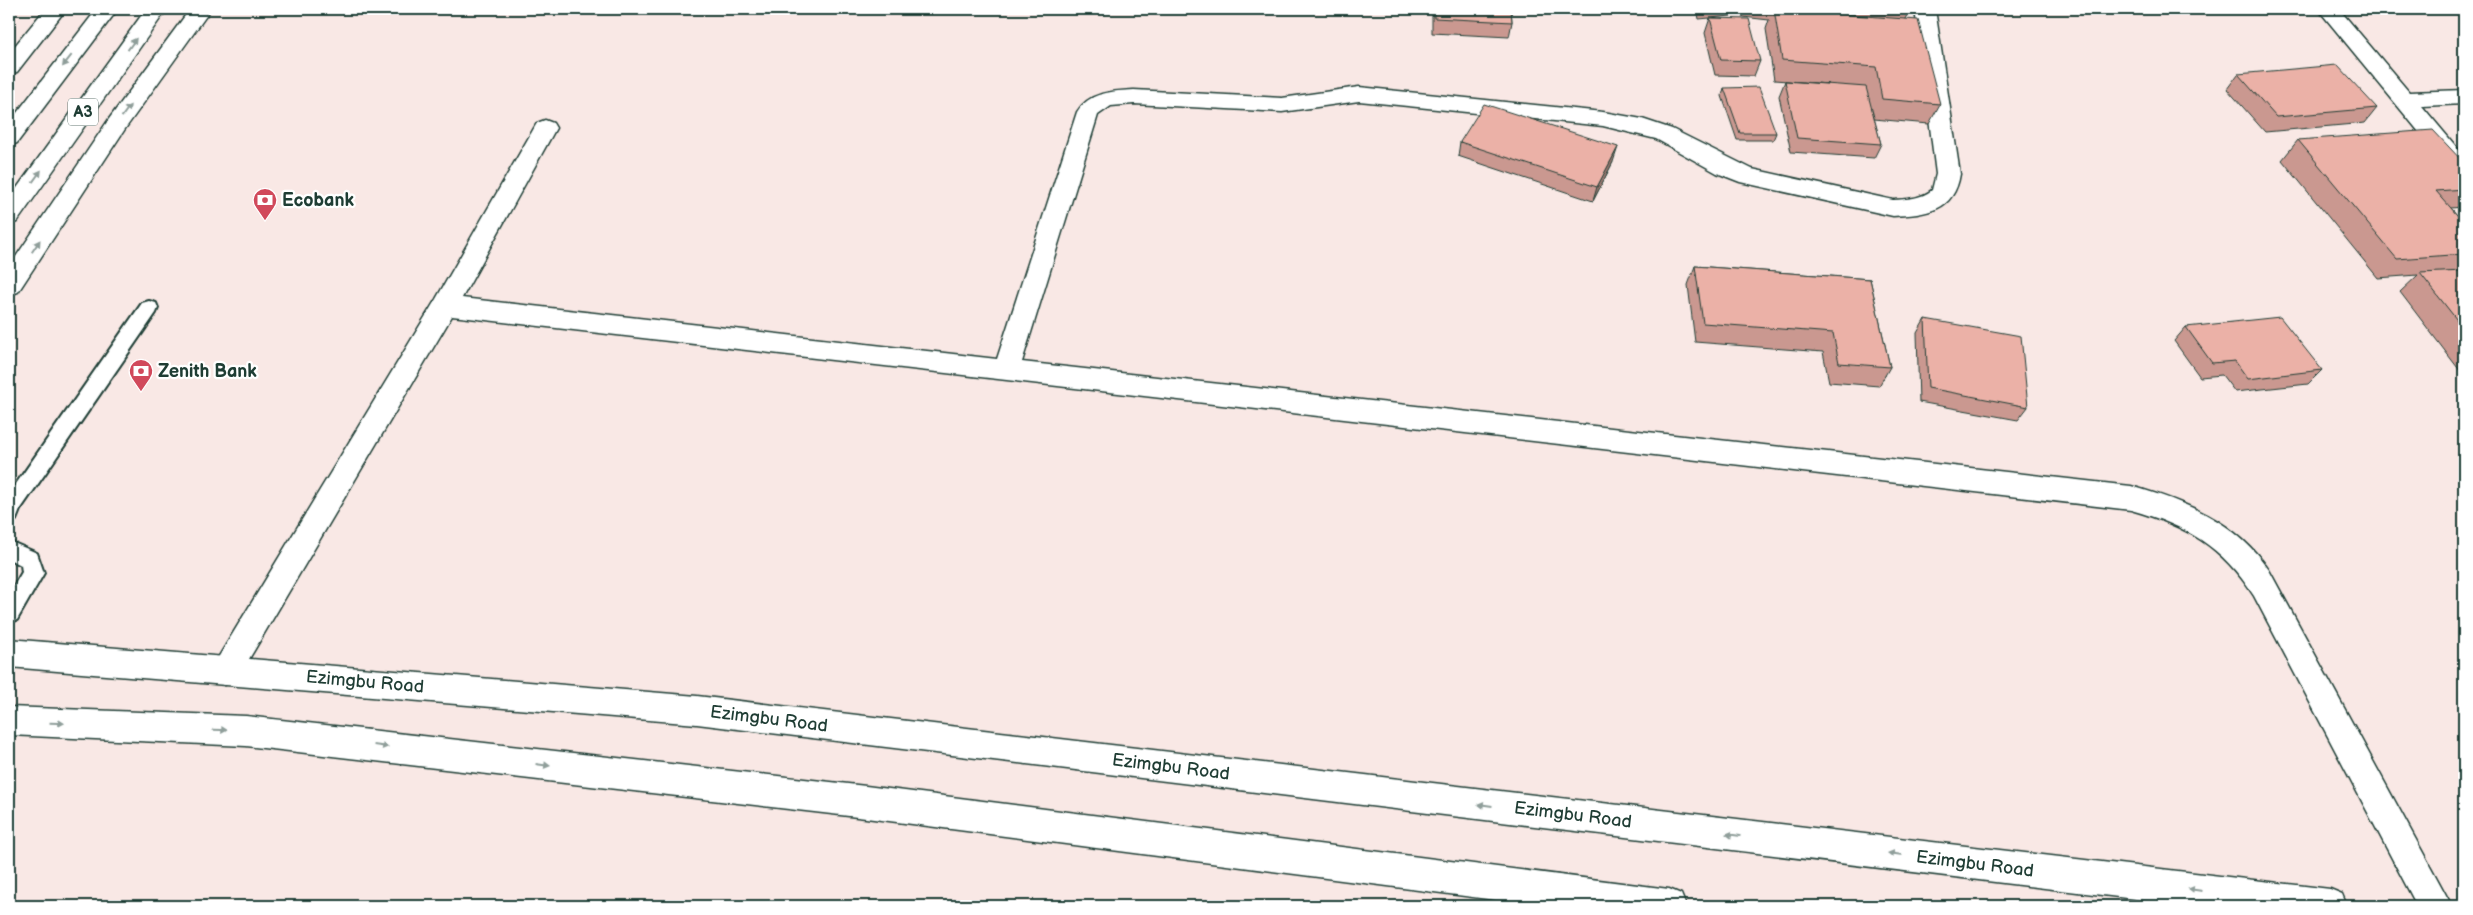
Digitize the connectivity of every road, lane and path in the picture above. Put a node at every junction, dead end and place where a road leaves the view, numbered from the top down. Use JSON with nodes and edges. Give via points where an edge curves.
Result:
{"nodes":[{"id":1,"x":56,"y":9,"type":"edge"},
{"id":2,"x":108,"y":9,"type":"edge"},
{"id":3,"x":157,"y":9,"type":"edge"},
{"id":4,"x":201,"y":9,"type":"edge"},
{"id":5,"x":1925,"y":9,"type":"edge"},
{"id":6,"x":2328,"y":9,"type":"edge"},
{"id":7,"x":9,"y":67,"type":"edge"},
{"id":8,"x":2464,"y":97,"type":"edge"},
{"id":9,"x":2404,"y":100,"type":"junction"},
{"id":10,"x":545,"y":128,"type":"dead end"},
{"id":11,"x":9,"y":138,"type":"edge"},
{"id":12,"x":2464,"y":171,"type":"edge"},
{"id":13,"x":9,"y":216,"type":"edge"},
{"id":14,"x":9,"y":286,"type":"edge"},
{"id":15,"x":445,"y":306,"type":"junction"},
{"id":16,"x":149,"y":308,"type":"dead end"},
{"id":17,"x":1007,"y":369,"type":"junction"},
{"id":18,"x":9,"y":514,"type":"edge"},
{"id":19,"x":9,"y":550,"type":"edge"},
{"id":20,"x":9,"y":613,"type":"edge"},
{"id":21,"x":9,"y":653,"type":"edge"},
{"id":22,"x":225,"y":670,"type":"junction"},
{"id":23,"x":9,"y":721,"type":"edge"},
{"id":24,"x":1669,"y":906,"type":"edge"},
{"id":25,"x":2330,"y":906,"type":"edge"},
{"id":26,"x":2435,"y":906,"type":"edge"}],
"edges":[{"from":1,"to":7,"type":"main road"},
{"from":2,"to":11,"type":"main road","number":"A3","one_way":true},
{"from":13,"to":3,"type":"main road","number":"A3","one_way":true},
{"from":14,"to":4,"type":"main road","one_way":true,"via":[[117,124]]},
{"from":5,"to":17,"type":"main road","via":[[1948,174],[1946,190],[1934,200],[1915,207],[1893,208],[1748,176],[1726,169],[1665,135],[1638,125],[1604,119],[1359,94],[1282,105],[1111,98],[1096,104],[1088,112]]},
{"from":6,"to":9,"type":"main road"},
{"from":8,"to":9,"type":"main road"},
{"from":9,"to":12,"type":"main road"},
{"from":10,"to":15,"type":"main road"},
{"from":15,"to":17,"type":"main road"},
{"from":15,"to":22,"type":"main road"},
{"from":16,"to":18,"type":"lane"},
{"from":17,"to":26,"type":"main road","via":[[2131,498],[2167,508],[2207,526],[2241,555],[2264,587]]},
{"from":19,"to":20,"type":"lane","via":[[30,560],[33,573]]},
{"from":21,"to":22,"type":"main road","name":"Ezimgbu Road"},
{"from":25,"to":22,"type":"main road","name":"Ezimgbu Road","one_way":true,"via":[[697,710]]},
{"from":23,"to":24,"type":"main road","one_way":true,"via":[[246,731],[866,802]]}]}
